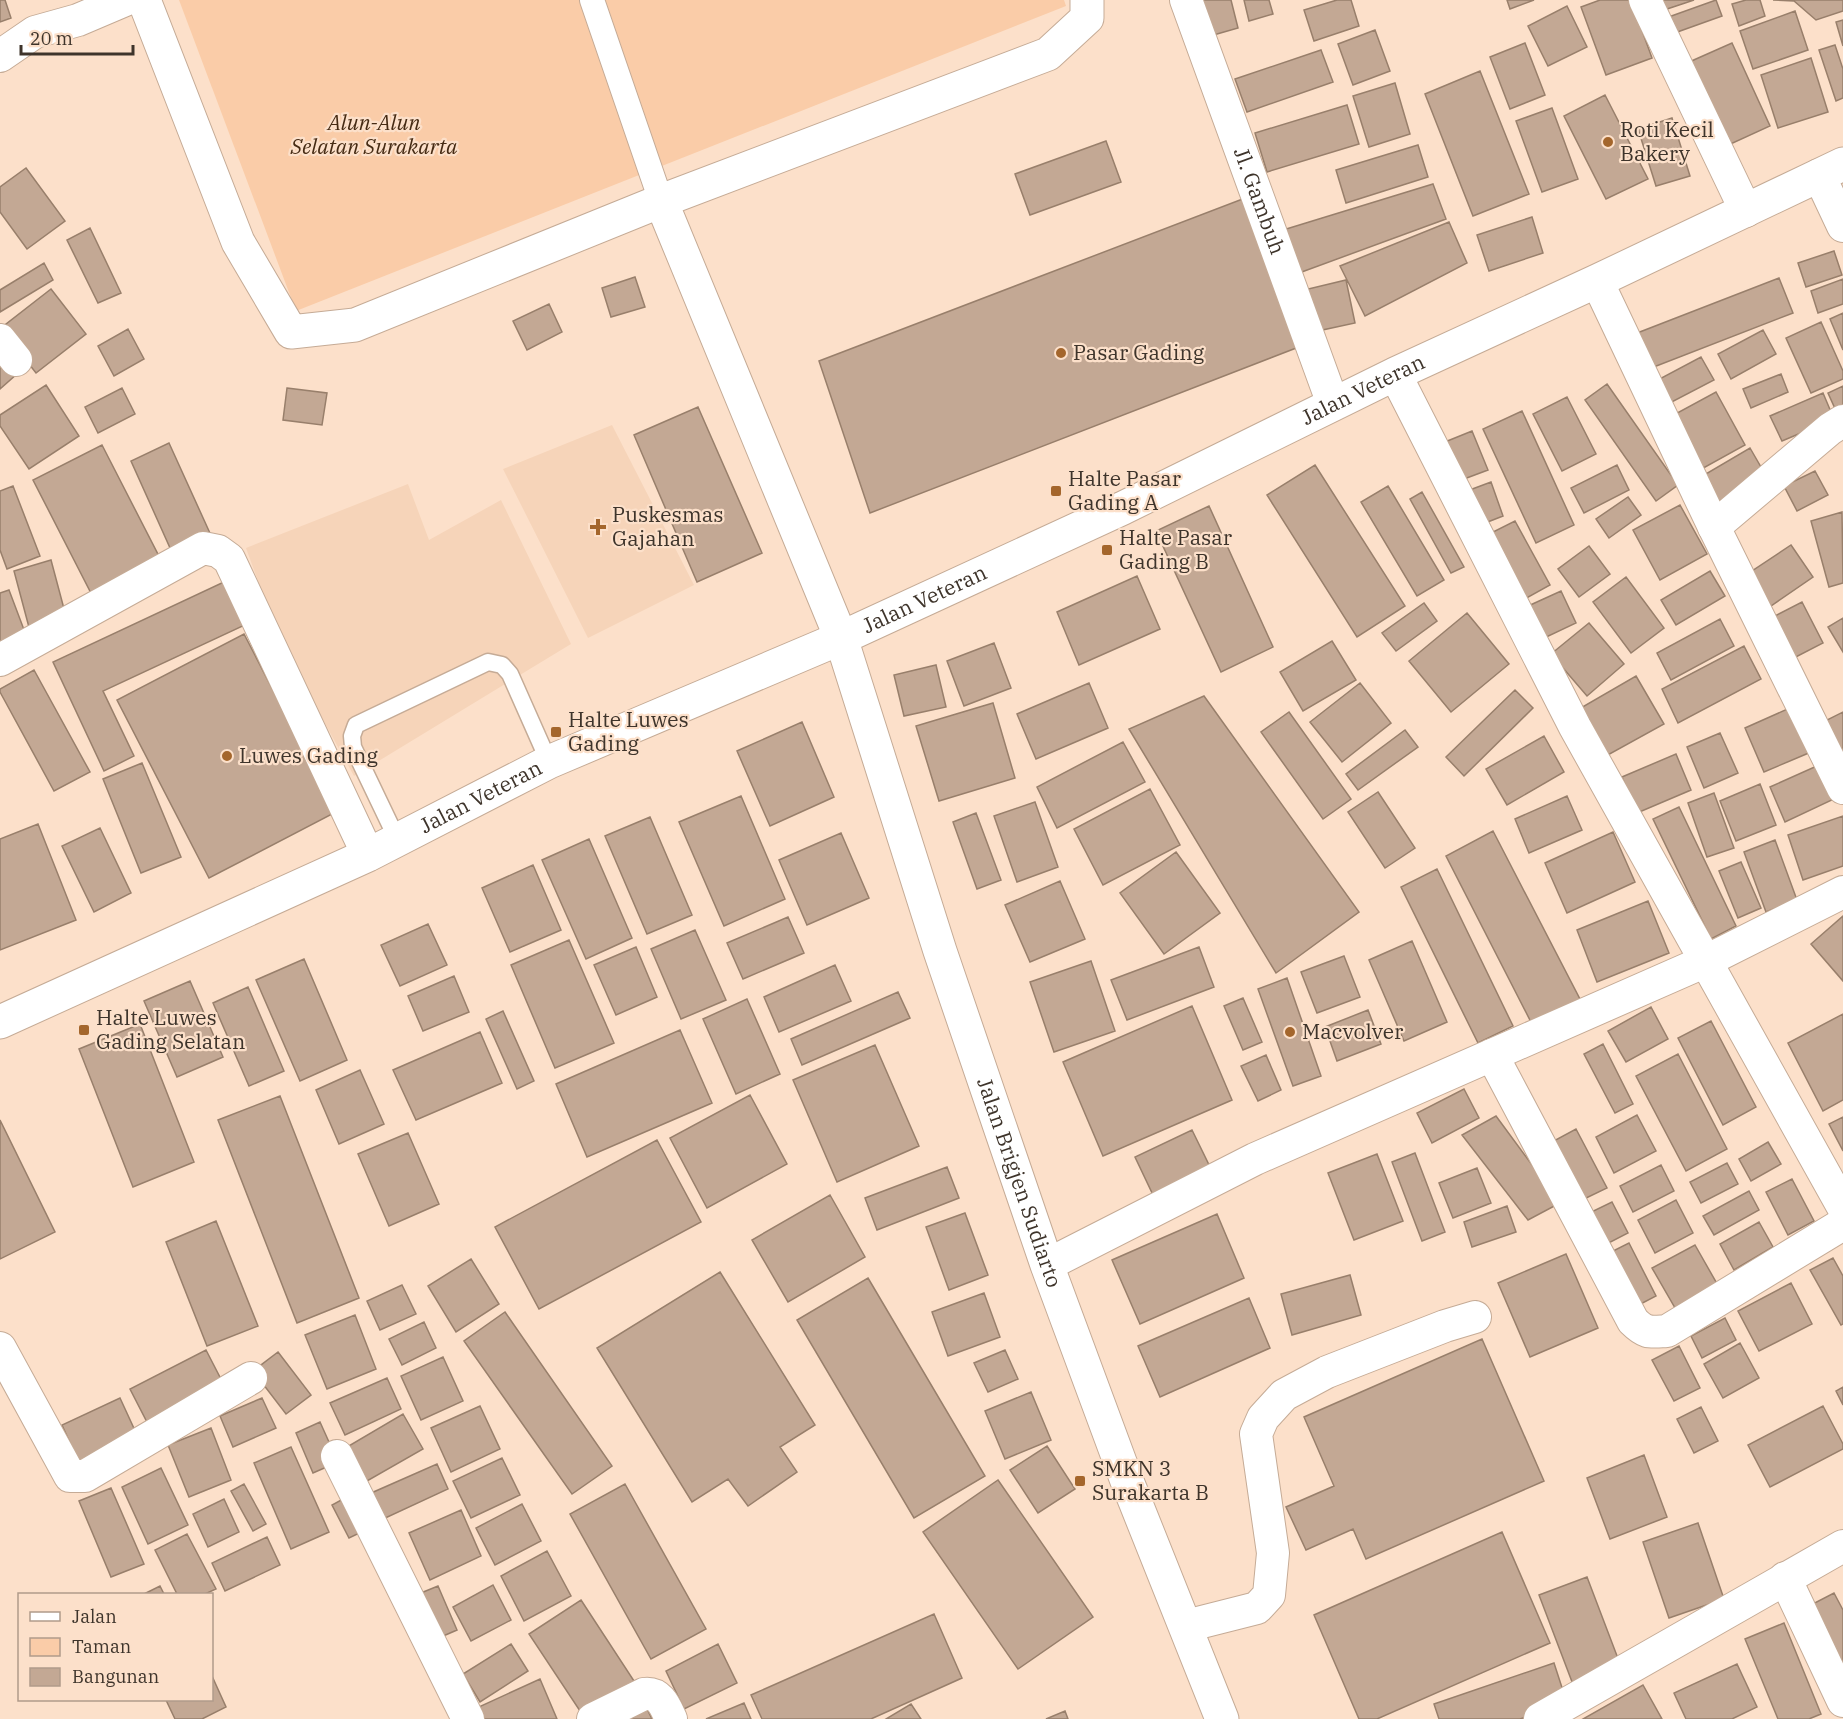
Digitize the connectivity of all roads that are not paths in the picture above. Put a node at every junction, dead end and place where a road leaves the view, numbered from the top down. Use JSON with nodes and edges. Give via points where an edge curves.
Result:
{"nodes":[{"id":1,"x":125,"y":0,"type":"edge"},
{"id":2,"x":144,"y":0,"type":"edge"},
{"id":3,"x":592,"y":0,"type":"edge"},
{"id":4,"x":1087,"y":0,"type":"edge"},
{"id":5,"x":1186,"y":0,"type":"edge"},
{"id":6,"x":1645,"y":0,"type":"edge"},
{"id":7,"x":3,"y":54,"type":"edge"},
{"id":8,"x":1831,"y":169,"type":"edge"},
{"id":9,"x":661,"y":201,"type":"junction"},
{"id":10,"x":1746,"y":211,"type":"junction"},
{"id":11,"x":1843,"y":226,"type":"edge"},
{"id":12,"x":1597,"y":281,"type":"junction"},
{"id":13,"x":1395,"y":374,"type":"junction"},
{"id":14,"x":1332,"y":404,"type":"junction"},
{"id":15,"x":1843,"y":421,"type":"edge"},
{"id":16,"x":1714,"y":527,"type":"junction"},
{"id":17,"x":841,"y":638,"type":"junction"},
{"id":18,"x":0,"y":660,"type":"edge"},
{"id":19,"x":549,"y":762,"type":"junction"},
{"id":20,"x":1843,"y":788,"type":"edge"},
{"id":21,"x":396,"y":839,"type":"junction"},
{"id":22,"x":368,"y":855,"type":"junction"},
{"id":23,"x":1843,"y":892,"type":"edge"},
{"id":24,"x":1706,"y":961,"type":"junction"},
{"id":25,"x":0,"y":1022,"type":"edge"},
{"id":26,"x":1492,"y":1055,"type":"junction"},
{"id":27,"x":1843,"y":1207,"type":"edge"},
{"id":28,"x":1843,"y":1224,"type":"edge"},
{"id":29,"x":1047,"y":1265,"type":"junction"},
{"id":30,"x":1475,"y":1317,"type":"dead end"},
{"id":31,"x":0,"y":1348,"type":"edge"},
{"id":32,"x":251,"y":1378,"type":"dead end"},
{"id":33,"x":337,"y":1456,"type":"dead end"},
{"id":34,"x":1843,"y":1546,"type":"edge"},
{"id":35,"x":1785,"y":1578,"type":"junction"},
{"id":36,"x":1186,"y":1626,"type":"junction"},
{"id":37,"x":1843,"y":1701,"type":"edge"},
{"id":38,"x":1216,"y":1717,"type":"edge"},
{"id":39,"x":468,"y":1719,"type":"edge"},
{"id":40,"x":594,"y":1719,"type":"edge"},
{"id":41,"x":671,"y":1719,"type":"edge"},
{"id":42,"x":1540,"y":1719,"type":"edge"}],
"edges":[{"from":1,"to":7,"type":"street","via":[[78,20],[35,32]]},
{"from":2,"to":9,"type":"main road","via":[[238,242],[291,333],[355,325]]},
{"from":3,"to":9,"type":"street"},
{"from":4,"to":9,"type":"main road","via":[[1087,18],[1048,54]]},
{"from":5,"to":14,"type":"street","name":"Jl. Gambuh"},
{"from":6,"to":10,"type":"street"},
{"from":8,"to":10,"type":"main road","name":"Jalan Veteran"},
{"from":8,"to":11,"type":"street"},
{"from":9,"to":17,"type":"main road","name":"Jalan Brigjen Sudiarto"},
{"from":10,"to":12,"type":"main road","name":"Jalan Veteran"},
{"from":12,"to":13,"type":"main road","name":"Jalan Veteran"},
{"from":12,"to":16,"type":"street"},
{"from":13,"to":14,"type":"main road","name":"Jalan Veteran"},
{"from":13,"to":24,"type":"street","via":[[1575,727]]},
{"from":14,"to":17,"type":"main road","name":"Jalan Veteran","via":[[1123,508]]},
{"from":15,"to":16,"type":"street"},
{"from":16,"to":20,"type":"street"},
{"from":17,"to":19,"type":"main road","name":"Jalan Veteran"},
{"from":17,"to":29,"type":"main road","name":"Jalan Brigjen Sudiarto","via":[[940,951]]},
{"from":18,"to":22,"type":"street","via":[[203,548],[218,551],[230,558]]},
{"from":19,"to":21,"type":"main road","name":"Jalan Veteran"},
{"from":19,"to":21,"type":"lane","via":[[510,674],[502,665],[488,662],[356,725],[353,747]]},
{"from":21,"to":22,"type":"main road","name":"Jalan Veteran"},
{"from":22,"to":25,"type":"main road","name":"Jalan Veteran"},
{"from":23,"to":24,"type":"street"},
{"from":24,"to":26,"type":"street"},
{"from":24,"to":27,"type":"street"},
{"from":26,"to":28,"type":"street","via":[[1633,1321],[1642,1329],[1651,1333],[1667,1331]]},
{"from":26,"to":29,"type":"street","via":[[1255,1159]]},
{"from":29,"to":36,"type":"main road","name":"Jalan Brigjen Sudiarto"},
{"from":30,"to":36,"type":"street","via":[[1327,1372],[1284,1395],[1263,1419],[1256,1434],[1273,1553],[1269,1595],[1257,1608]]},
{"from":31,"to":32,"type":"street","via":[[70,1476],[85,1476]]},
{"from":33,"to":39,"type":"street"},
{"from":34,"to":35,"type":"street"},
{"from":35,"to":37,"type":"street"},
{"from":35,"to":42,"type":"street"},
{"from":36,"to":38,"type":"main road","name":"Jalan Brigjen Sudiarto"},
{"from":40,"to":41,"type":"street","via":[[652,1693]]}]}
